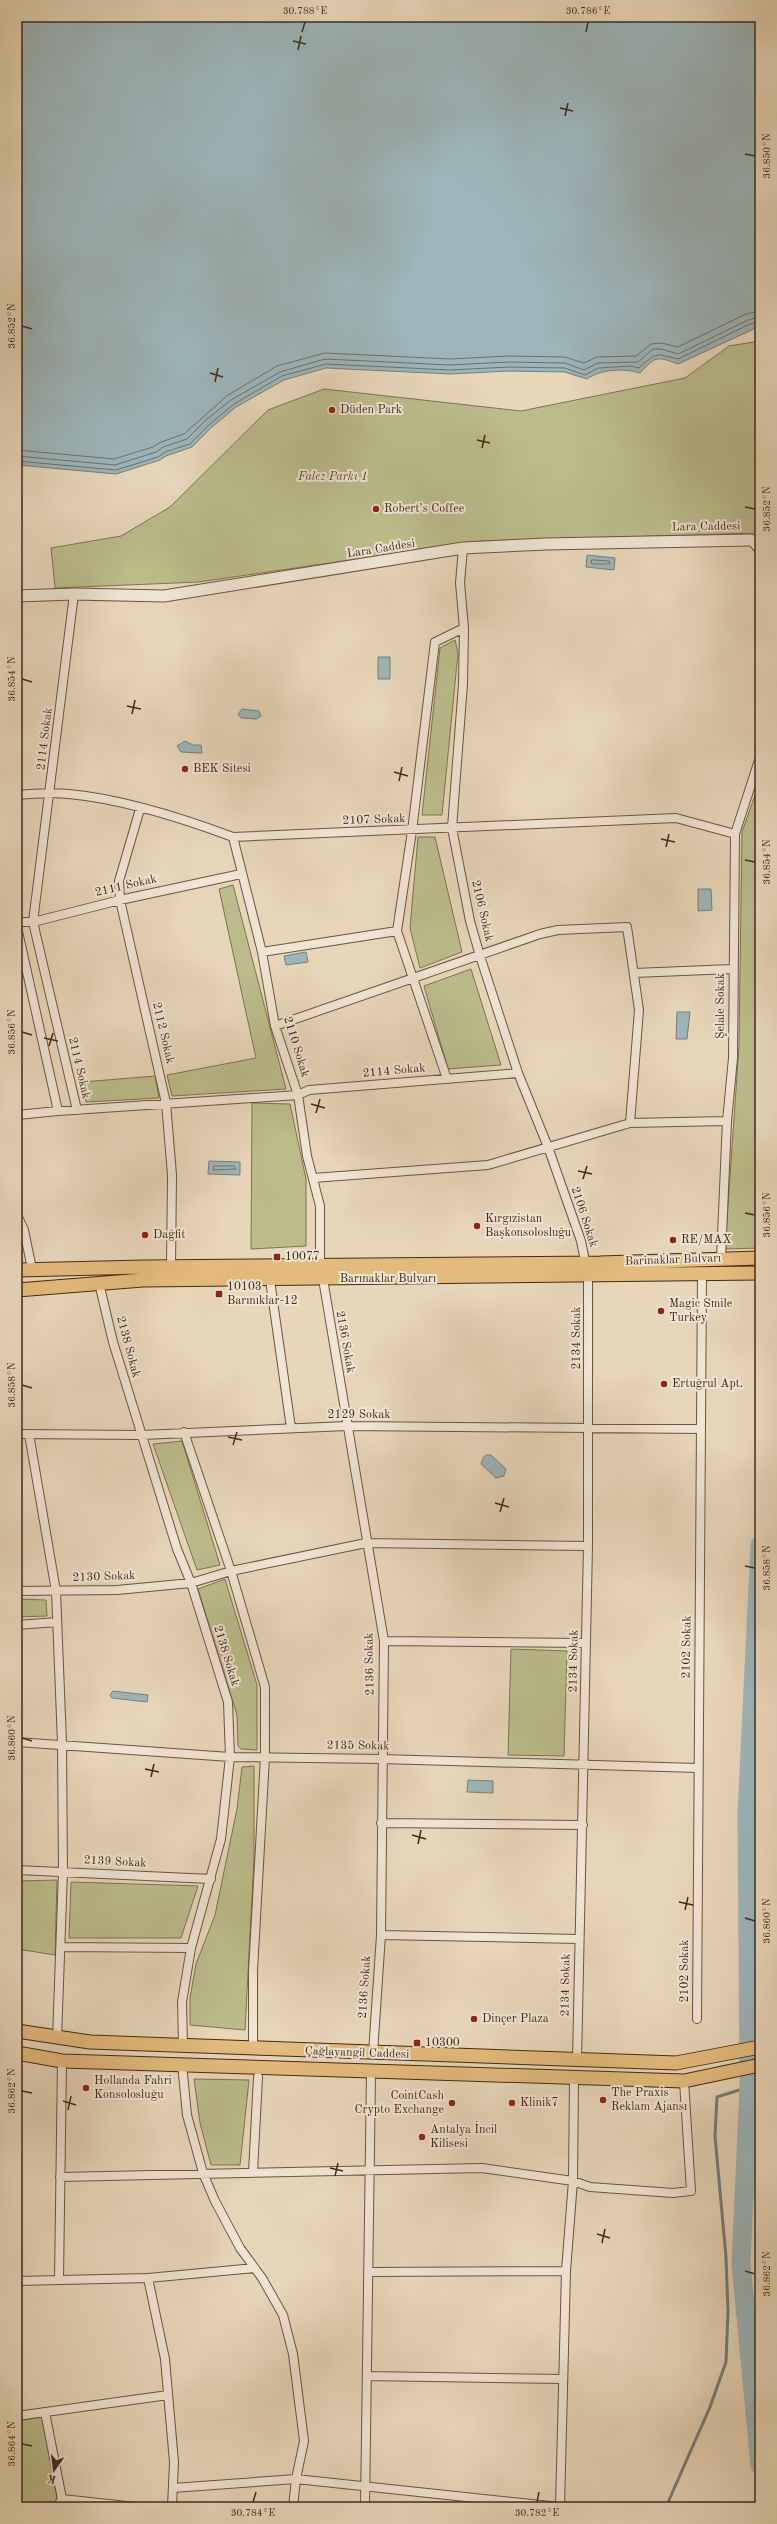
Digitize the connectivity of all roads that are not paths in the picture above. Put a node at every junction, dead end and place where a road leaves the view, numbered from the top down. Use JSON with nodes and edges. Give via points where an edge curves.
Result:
{"nodes":[{"id":1,"x":752,"y":540,"type":"joint"},
{"id":2,"x":463,"y":548,"type":"junction"},
{"id":3,"x":760,"y":551,"type":"edge"},
{"id":4,"x":74,"y":594,"type":"junction"},
{"id":5,"x":17,"y":596,"type":"edge"},
{"id":6,"x":464,"y":628,"type":"junction"},
{"id":7,"x":760,"y":757,"type":"edge"},
{"id":8,"x":50,"y":794,"type":"junction"},
{"id":9,"x":17,"y":795,"type":"edge"},
{"id":10,"x":140,"y":809,"type":"junction"},
{"id":11,"x":452,"y":828,"type":"junction"},
{"id":12,"x":412,"y":831,"type":"junction"},
{"id":13,"x":735,"y":834,"type":"junction"},
{"id":14,"x":233,"y":837,"type":"junction"},
{"id":15,"x":241,"y":874,"type":"junction"},
{"id":16,"x":120,"y":900,"type":"junction"},
{"id":17,"x":17,"y":922,"type":"edge"},
{"id":18,"x":33,"y":922,"type":"junction"},
{"id":19,"x":17,"y":927,"type":"edge"},
{"id":20,"x":397,"y":931,"type":"junction"},
{"id":21,"x":262,"y":952,"type":"junction"},
{"id":22,"x":480,"y":956,"type":"junction"},
{"id":23,"x":732,"y":969,"type":"junction"},
{"id":24,"x":634,"y":973,"type":"junction"},
{"id":25,"x":412,"y":978,"type":"junction"},
{"id":26,"x":275,"y":1026,"type":"junction"},
{"id":27,"x":518,"y":1073,"type":"junction"},
{"id":28,"x":447,"y":1079,"type":"junction"},
{"id":29,"x":298,"y":1095,"type":"junction"},
{"id":30,"x":166,"y":1103,"type":"junction"},
{"id":31,"x":77,"y":1110,"type":"junction"},
{"id":32,"x":58,"y":1111,"type":"junction"},
{"id":33,"x":17,"y":1115,"type":"edge"},
{"id":34,"x":727,"y":1121,"type":"junction"},
{"id":35,"x":630,"y":1123,"type":"junction"},
{"id":36,"x":548,"y":1147,"type":"junction"},
{"id":37,"x":313,"y":1178,"type":"junction"},
{"id":38,"x":17,"y":1215,"type":"edge"},
{"id":39,"x":721,"y":1258,"type":"junction"},
{"id":40,"x":760,"y":1258,"type":"edge"},
{"id":41,"x":587,"y":1262,"type":"junction"},
{"id":42,"x":320,"y":1266,"type":"junction"},
{"id":43,"x":172,"y":1267,"type":"junction"},
{"id":44,"x":32,"y":1269,"type":"junction"},
{"id":45,"x":17,"y":1270,"type":"edge"},
{"id":46,"x":760,"y":1273,"type":"edge"},
{"id":47,"x":702,"y":1275,"type":"junction"},
{"id":48,"x":588,"y":1276,"type":"junction"},
{"id":49,"x":322,"y":1279,"type":"junction"},
{"id":50,"x":270,"y":1280,"type":"junction"},
{"id":51,"x":99,"y":1283,"type":"junction"},
{"id":52,"x":17,"y":1290,"type":"edge"},
{"id":53,"x":347,"y":1426,"type":"junction"},
{"id":54,"x":589,"y":1427,"type":"junction"},
{"id":55,"x":291,"y":1428,"type":"junction"},
{"id":56,"x":701,"y":1429,"type":"junction"},
{"id":57,"x":184,"y":1432,"type":"junction"},
{"id":58,"x":17,"y":1434,"type":"edge"},
{"id":59,"x":28,"y":1434,"type":"junction"},
{"id":60,"x":142,"y":1436,"type":"junction"},
{"id":61,"x":366,"y":1543,"type":"junction"},
{"id":62,"x":588,"y":1546,"type":"junction"},
{"id":63,"x":231,"y":1571,"type":"junction"},
{"id":64,"x":191,"y":1583,"type":"junction"},
{"id":65,"x":17,"y":1591,"type":"edge"},
{"id":66,"x":56,"y":1591,"type":"junction"},
{"id":67,"x":57,"y":1622,"type":"junction"},
{"id":68,"x":17,"y":1625,"type":"edge"},
{"id":69,"x":384,"y":1641,"type":"junction"},
{"id":70,"x":586,"y":1643,"type":"junction"},
{"id":71,"x":17,"y":1742,"type":"edge"},
{"id":72,"x":62,"y":1743,"type":"junction"},
{"id":73,"x":230,"y":1757,"type":"junction"},
{"id":74,"x":265,"y":1757,"type":"junction"},
{"id":75,"x":381,"y":1759,"type":"junction"},
{"id":76,"x":583,"y":1764,"type":"junction"},
{"id":77,"x":698,"y":1768,"type":"junction"},
{"id":78,"x":381,"y":1823,"type":"junction"},
{"id":79,"x":583,"y":1825,"type":"junction"},
{"id":80,"x":17,"y":1870,"type":"edge"},
{"id":81,"x":63,"y":1872,"type":"junction"},
{"id":82,"x":211,"y":1879,"type":"junction"},
{"id":83,"x":381,"y":1935,"type":"junction"},
{"id":84,"x":579,"y":1939,"type":"junction"},
{"id":85,"x":62,"y":1947,"type":"junction"},
{"id":86,"x":191,"y":1948,"type":"junction"},
{"id":87,"x":697,"y":2019,"type":"dead end"},
{"id":88,"x":17,"y":2031,"type":"edge"},
{"id":89,"x":57,"y":2039,"type":"junction"},
{"id":90,"x":183,"y":2045,"type":"junction"},
{"id":91,"x":760,"y":2047,"type":"edge"},
{"id":92,"x":253,"y":2048,"type":"junction"},
{"id":93,"x":17,"y":2053,"type":"edge"},
{"id":94,"x":373,"y":2054,"type":"junction"},
{"id":95,"x":62,"y":2061,"type":"junction"},
{"id":96,"x":577,"y":2061,"type":"junction"},
{"id":97,"x":182,"y":2064,"type":"junction"},
{"id":98,"x":760,"y":2065,"type":"edge"},
{"id":99,"x":371,"y":2073,"type":"junction"},
{"id":100,"x":258,"y":2077,"type":"dead end"},
{"id":101,"x":574,"y":2079,"type":"junction"},
{"id":102,"x":684,"y":2081,"type":"junction"},
{"id":103,"x":370,"y":2171,"type":"junction"},
{"id":104,"x":253,"y":2172,"type":"junction"},
{"id":105,"x":203,"y":2173,"type":"junction"},
{"id":106,"x":60,"y":2177,"type":"junction"},
{"id":107,"x":574,"y":2181,"type":"junction"},
{"id":108,"x":255,"y":2268,"type":"junction"},
{"id":109,"x":566,"y":2271,"type":"junction"},
{"id":110,"x":368,"y":2272,"type":"junction"},
{"id":111,"x":148,"y":2278,"type":"junction"},
{"id":112,"x":59,"y":2280,"type":"junction"},
{"id":113,"x":17,"y":2282,"type":"edge"},
{"id":114,"x":367,"y":2376,"type":"junction"},
{"id":115,"x":563,"y":2379,"type":"junction"},
{"id":116,"x":168,"y":2395,"type":"junction"},
{"id":117,"x":46,"y":2412,"type":"junction"},
{"id":118,"x":17,"y":2416,"type":"edge"},
{"id":119,"x":296,"y":2479,"type":"junction"},
{"id":120,"x":365,"y":2486,"type":"junction"},
{"id":121,"x":173,"y":2488,"type":"junction"},
{"id":122,"x":62,"y":2499,"type":"junction"},
{"id":123,"x":57,"y":2507,"type":"edge"},
{"id":124,"x":136,"y":2507,"type":"edge"},
{"id":125,"x":172,"y":2507,"type":"edge"},
{"id":126,"x":294,"y":2507,"type":"edge"},
{"id":127,"x":365,"y":2507,"type":"edge"}],
"edges":[{"from":1,"to":2,"type":"street","name":"Lara Caddesi"},
{"from":1,"to":3,"type":"street"},
{"from":2,"to":4,"type":"street","name":"Lara Caddesi","via":[[164,596]]},
{"from":2,"to":6,"type":"street","name":"2106 Sokak","via":[[460,582]]},
{"from":4,"to":5,"type":"street","name":"Lara Caddesi"},
{"from":4,"to":8,"type":"street","name":"2114 Sokak"},
{"from":6,"to":11,"type":"street","name":"2106 Sokak","via":[[463,684]]},
{"from":6,"to":12,"type":"street","via":[[435,642]]},
{"from":7,"to":13,"type":"street","name":"Şelale Sokak"},
{"from":8,"to":9,"type":"street","name":"2107 Sokak"},
{"from":8,"to":10,"type":"street","name":"2107 Sokak","via":[[69,794]]},
{"from":8,"to":18,"type":"street","name":"2114 Sokak"},
{"from":10,"to":14,"type":"street","name":"2107 Sokak","via":[[188,820]]},
{"from":10,"to":16,"type":"street","name":"2112 Sokak","via":[[119,881]]},
{"from":11,"to":12,"type":"street","name":"2107 Sokak"},
{"from":11,"to":13,"type":"street","name":"2107 Sokak","via":[[676,818]]},
{"from":11,"to":22,"type":"street","name":"2106 Sokak","via":[[470,921]]},
{"from":12,"to":14,"type":"street","name":"2107 Sokak"},
{"from":12,"to":20,"type":"street"},
{"from":13,"to":23,"type":"street","name":"Şelale Sokak"},
{"from":14,"to":15,"type":"street","name":"2110 Sokak"},
{"from":15,"to":16,"type":"street","name":"2111 Sokak"},
{"from":15,"to":21,"type":"street","name":"2110 Sokak"},
{"from":16,"to":18,"type":"street","name":"2111 Sokak"},
{"from":16,"to":30,"type":"street","name":"2112 Sokak"},
{"from":17,"to":18,"type":"street","name":"2111 Sokak"},
{"from":18,"to":31,"type":"street","name":"2114 Sokak"},
{"from":19,"to":32,"type":"street"},
{"from":20,"to":21,"type":"street"},
{"from":20,"to":25,"type":"street"},
{"from":21,"to":26,"type":"street","name":"2110 Sokak"},
{"from":22,"to":24,"type":"street","via":[[558,930],[627,927]]},
{"from":22,"to":25,"type":"street"},
{"from":22,"to":27,"type":"street","name":"2106 Sokak"},
{"from":23,"to":24,"type":"street"},
{"from":23,"to":34,"type":"street","name":"Şelale Sokak","via":[[733,1058]]},
{"from":24,"to":35,"type":"street","via":[[639,1010]]},
{"from":25,"to":26,"type":"street"},
{"from":25,"to":28,"type":"street"},
{"from":26,"to":29,"type":"street","name":"2110 Sokak"},
{"from":27,"to":28,"type":"street","name":"2114 Sokak"},
{"from":27,"to":36,"type":"street","name":"2106 Sokak"},
{"from":28,"to":29,"type":"street","name":"2114 Sokak","via":[[309,1090]]},
{"from":29,"to":30,"type":"street","name":"2114 Sokak"},
{"from":29,"to":37,"type":"street","name":"2110 Sokak"},
{"from":30,"to":31,"type":"street","name":"2114 Sokak"},
{"from":30,"to":43,"type":"street","name":"2112 Sokak","via":[[172,1175]]},
{"from":31,"to":32,"type":"street"},
{"from":32,"to":33,"type":"street"},
{"from":34,"to":35,"type":"street"},
{"from":34,"to":39,"type":"street","name":"Şelale Sokak"},
{"from":35,"to":36,"type":"street"},
{"from":36,"to":37,"type":"street","via":[[488,1165]]},
{"from":36,"to":41,"type":"street","name":"2106 Sokak"},
{"from":37,"to":42,"type":"street","name":"2110 Sokak","via":[[320,1206]]},
{"from":38,"to":44,"type":"street","via":[[24,1230]]},
{"from":39,"to":40,"type":"main road","name":"Barinaklar Bulvarı"},
{"from":39,"to":41,"type":"main road","name":"Barinaklar Bulvarı"},
{"from":41,"to":42,"type":"main road","name":"Barınaklar Bulvarı"},
{"from":41,"to":48,"type":"street","name":"2134 Sokak"},
{"from":42,"to":43,"type":"main road","name":"Barınaklar Bulvarı"},
{"from":43,"to":44,"type":"main road","name":"Barınaklar Bulvarı"},
{"from":44,"to":45,"type":"main road","name":"Barınaklar Bulvarı"},
{"from":46,"to":47,"type":"main road","name":"Barınaklar Bulvarı"},
{"from":47,"to":48,"type":"main road","name":"Barınaklar Bulvarı"},
{"from":47,"to":56,"type":"street","name":"2102 Sokak"},
{"from":48,"to":49,"type":"main road","name":"Barınaklar Bulvarı"},
{"from":48,"to":54,"type":"street","name":"2134 Sokak"},
{"from":49,"to":50,"type":"main road","name":"Barınaklar Bulvarı"},
{"from":49,"to":53,"type":"street","name":"2136 Sokak"},
{"from":50,"to":51,"type":"main road","name":"Barınaklar Bulvarı","via":[[143,1280]]},
{"from":50,"to":55,"type":"street"},
{"from":51,"to":52,"type":"main road","name":"Barınaklar Bulvarı"},
{"from":51,"to":60,"type":"street","name":"2138 Sokak","via":[[113,1342]]},
{"from":53,"to":54,"type":"street","name":"2129 Sokak"},
{"from":53,"to":55,"type":"street","name":"2129 Sokak"},
{"from":53,"to":61,"type":"street","name":"2136 Sokak"},
{"from":54,"to":56,"type":"street","name":"2129 Sokak"},
{"from":54,"to":62,"type":"street","name":"2134 Sokak"},
{"from":55,"to":57,"type":"street","name":"2129 Sokak"},
{"from":56,"to":77,"type":"street","name":"2102 Sokak"},
{"from":57,"to":60,"type":"street","name":"2129 Sokak"},
{"from":57,"to":63,"type":"street"},
{"from":58,"to":59,"type":"street","name":"2129 Sokak"},
{"from":59,"to":60,"type":"street","name":"2129 Sokak"},
{"from":59,"to":66,"type":"street"},
{"from":60,"to":64,"type":"street","name":"2138 Sokak","via":[[177,1549]]},
{"from":61,"to":62,"type":"street","name":"2130 Sokak"},
{"from":61,"to":63,"type":"street","name":"2130 Sokak"},
{"from":61,"to":69,"type":"street","name":"2136 Sokak"},
{"from":62,"to":70,"type":"street","name":"2134 Sokak"},
{"from":63,"to":64,"type":"street","name":"2130 Sokak"},
{"from":63,"to":74,"type":"street","via":[[265,1687]]},
{"from":64,"to":66,"type":"street","name":"2130 Sokak","via":[[117,1590]]},
{"from":64,"to":73,"type":"street","name":"2138 Sokak","via":[[228,1702]]},
{"from":65,"to":66,"type":"street","name":"2130 Sokak"},
{"from":66,"to":67,"type":"street"},
{"from":67,"to":68,"type":"street"},
{"from":67,"to":72,"type":"street"},
{"from":69,"to":70,"type":"street"},
{"from":69,"to":75,"type":"street","name":"2136 Sokak"},
{"from":70,"to":76,"type":"street","name":"2134 Sokak"},
{"from":71,"to":72,"type":"street","name":"2135 Sokak"},
{"from":72,"to":73,"type":"street","name":"2135 Sokak"},
{"from":72,"to":81,"type":"street"},
{"from":73,"to":74,"type":"street","name":"2135 Sokak"},
{"from":73,"to":82,"type":"street","name":"2138 Sokak","via":[[221,1839]]},
{"from":74,"to":75,"type":"street","name":"2135 Sokak"},
{"from":74,"to":92,"type":"street","via":[[253,1971]]},
{"from":75,"to":76,"type":"street","name":"2135 Sokak"},
{"from":75,"to":78,"type":"street","name":"2136 Sokak"},
{"from":76,"to":77,"type":"street","name":"2135 Sokak"},
{"from":76,"to":79,"type":"street","name":"2134 Sokak"},
{"from":77,"to":87,"type":"street","name":"2102 Sokak"},
{"from":78,"to":79,"type":"street"},
{"from":78,"to":83,"type":"street","name":"2136 Sokak"},
{"from":79,"to":84,"type":"street","name":"2134 Sokak"},
{"from":80,"to":81,"type":"street","name":"2139 Sokak"},
{"from":81,"to":82,"type":"street","name":"2139 Sokak"},
{"from":81,"to":85,"type":"street"},
{"from":82,"to":86,"type":"street","name":"2138 Sokak"},
{"from":83,"to":84,"type":"street"},
{"from":83,"to":94,"type":"street","name":"2136 Sokak"},
{"from":84,"to":96,"type":"street","name":"2134 Sokak"},
{"from":85,"to":86,"type":"street"},
{"from":85,"to":89,"type":"street"},
{"from":86,"to":90,"type":"street","name":"2138 Sokak","via":[[182,2002]]},
{"from":88,"to":89,"type":"main road","name":"Çağlayangil Caddesi"},
{"from":89,"to":90,"type":"main road","name":"Çağlayangil Caddesi"},
{"from":90,"to":92,"type":"main road","name":"Çağlayangil Caddesi"},
{"from":91,"to":96,"type":"main road","name":"Çağlayangil Caddesi","via":[[676,2063]]},
{"from":92,"to":94,"type":"main road","name":"Çağlayangil Caddesi"},
{"from":93,"to":95,"type":"main road","name":"Çağlayangil Caddesi"},
{"from":94,"to":96,"type":"main road","name":"Çağlayangil Caddesi"},
{"from":95,"to":97,"type":"main road","name":"Çağlayangil Caddesi"},
{"from":95,"to":106,"type":"street"},
{"from":97,"to":99,"type":"main road","name":"Çağlayangil Caddesi"},
{"from":97,"to":105,"type":"street","via":[[187,2115]]},
{"from":98,"to":102,"type":"main road","name":"Çağlayangil Caddesi"},
{"from":99,"to":101,"type":"main road","name":"Çağlayangil Caddesi"},
{"from":99,"to":103,"type":"street"},
{"from":100,"to":104,"type":"street"},
{"from":101,"to":102,"type":"main road","name":"Çağlayangil Caddesi"},
{"from":101,"to":107,"type":"street"},
{"from":102,"to":107,"type":"street","via":[[691,2191],[673,2193],[590,2187]]},
{"from":103,"to":104,"type":"street"},
{"from":103,"to":107,"type":"street","via":[[482,2168]]},
{"from":103,"to":110,"type":"street"},
{"from":104,"to":105,"type":"street"},
{"from":105,"to":106,"type":"street"},
{"from":105,"to":108,"type":"street","via":[[240,2248]]},
{"from":106,"to":112,"type":"street"},
{"from":107,"to":109,"type":"street"},
{"from":108,"to":111,"type":"street"},
{"from":108,"to":119,"type":"street","via":[[283,2315],[293,2354],[304,2440]]},
{"from":109,"to":110,"type":"street"},
{"from":109,"to":115,"type":"street"},
{"from":110,"to":114,"type":"street"},
{"from":111,"to":112,"type":"street"},
{"from":111,"to":116,"type":"street","via":[[165,2359]]},
{"from":112,"to":113,"type":"street"},
{"from":114,"to":115,"type":"street"},
{"from":114,"to":120,"type":"street"},
{"from":115,"to":120,"type":"street","via":[[560,2507]]},
{"from":116,"to":117,"type":"street"},
{"from":116,"to":121,"type":"street","via":[[174,2462]]},
{"from":117,"to":118,"type":"street"},
{"from":117,"to":122,"type":"street"},
{"from":119,"to":120,"type":"street"},
{"from":119,"to":121,"type":"street"},
{"from":119,"to":126,"type":"street"},
{"from":120,"to":127,"type":"street"},
{"from":121,"to":125,"type":"street"},
{"from":122,"to":123,"type":"street"},
{"from":122,"to":124,"type":"street"}]}
